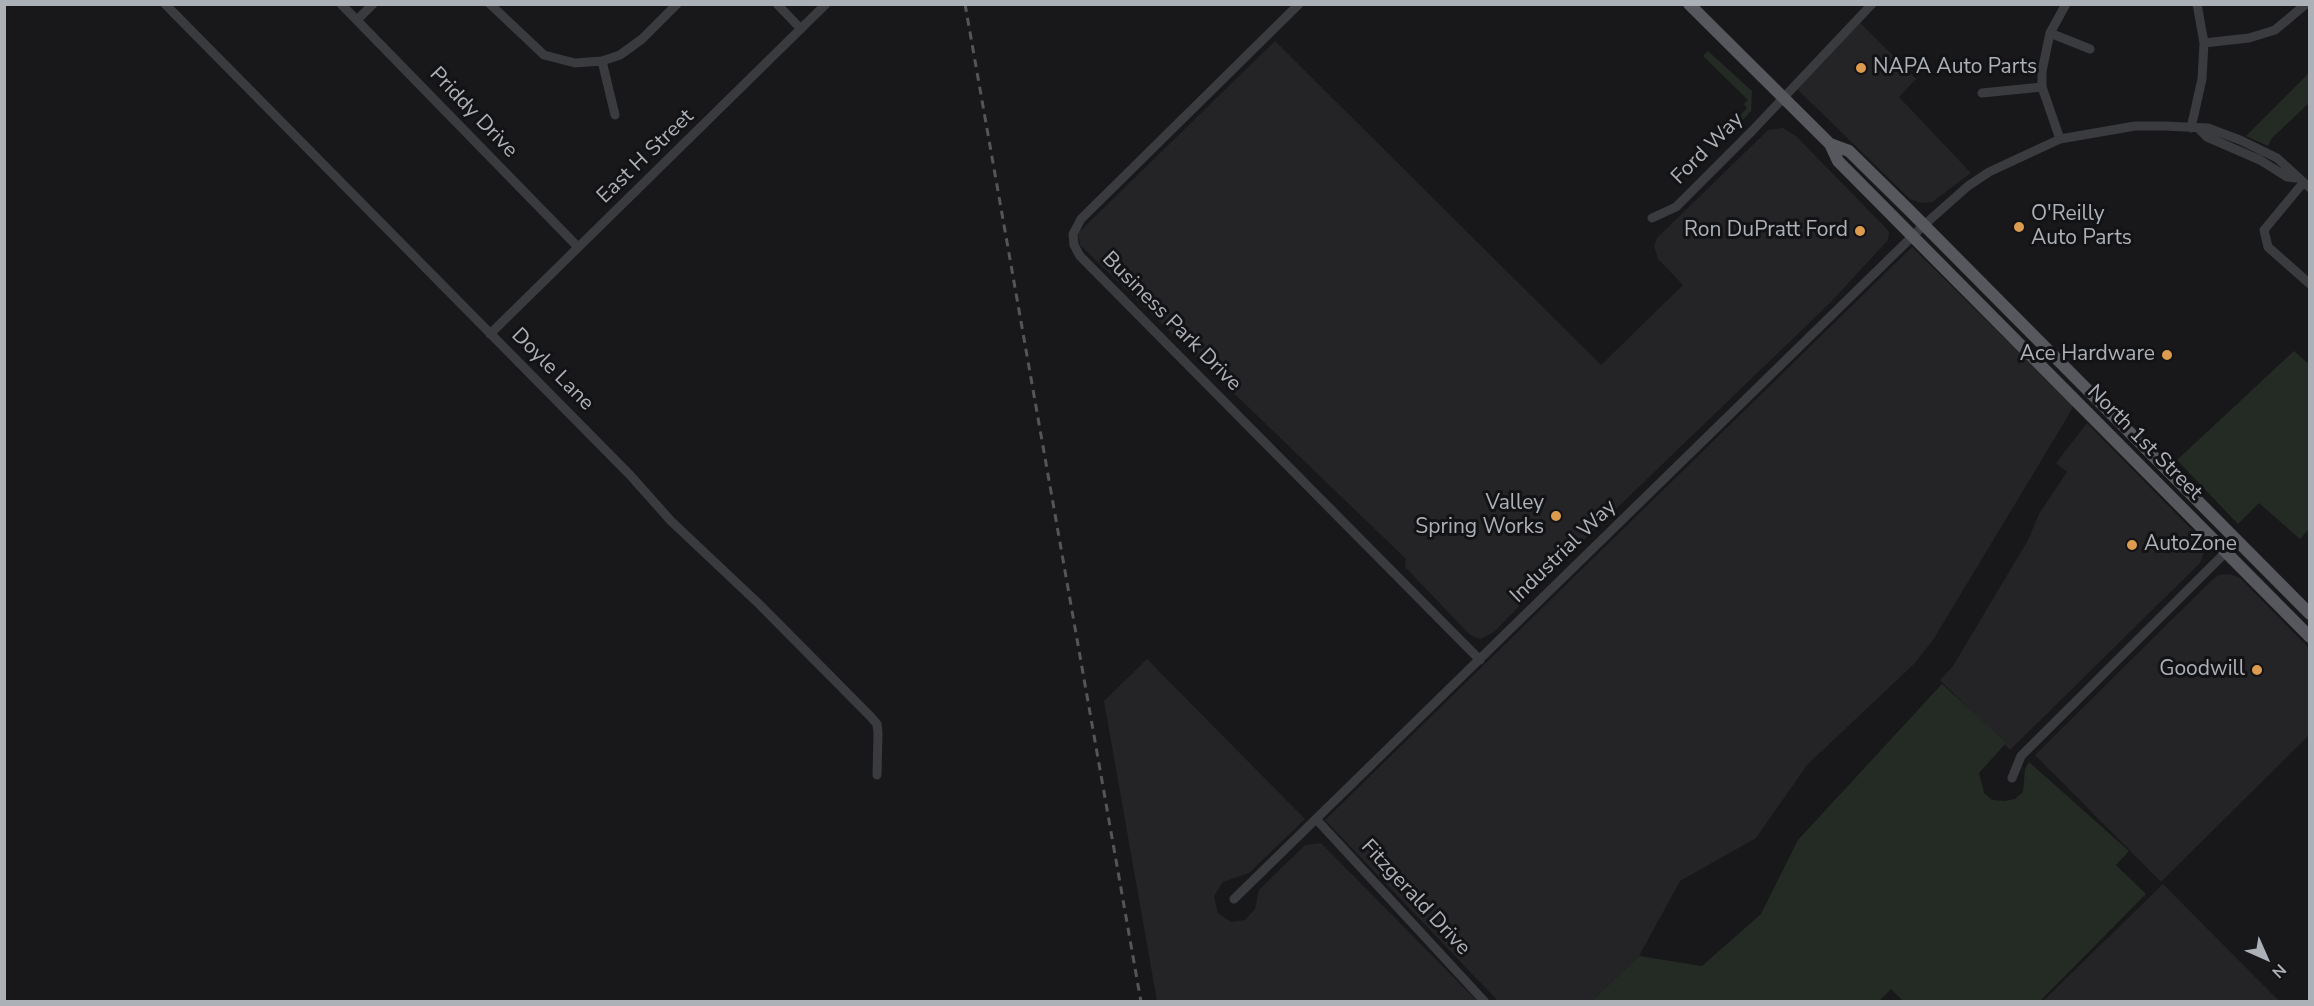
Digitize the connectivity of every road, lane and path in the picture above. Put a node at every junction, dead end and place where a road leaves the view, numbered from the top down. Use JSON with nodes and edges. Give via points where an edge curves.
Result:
{"nodes":[{"id":1,"x":165,"y":4,"type":"edge"},
{"id":2,"x":341,"y":4,"type":"edge"},
{"id":3,"x":373,"y":4,"type":"edge"},
{"id":4,"x":490,"y":4,"type":"edge"},
{"id":5,"x":677,"y":4,"type":"edge"},
{"id":6,"x":777,"y":4,"type":"edge"},
{"id":7,"x":826,"y":4,"type":"edge"},
{"id":8,"x":1299,"y":4,"type":"edge"},
{"id":9,"x":1689,"y":4,"type":"edge"},
{"id":10,"x":1872,"y":4,"type":"edge"},
{"id":11,"x":2067,"y":4,"type":"edge"},
{"id":12,"x":2197,"y":4,"type":"edge"},
{"id":13,"x":2306,"y":4,"type":"edge"},
{"id":14,"x":357,"y":20,"type":"junction"},
{"id":15,"x":801,"y":29,"type":"junction"},
{"id":16,"x":2050,"y":33,"type":"junction"},
{"id":17,"x":2204,"y":43,"type":"junction"},
{"id":18,"x":2090,"y":49,"type":"dead end"},
{"id":19,"x":602,"y":62,"type":"junction"},
{"id":20,"x":2042,"y":87,"type":"junction"},
{"id":21,"x":1982,"y":93,"type":"dead end"},
{"id":22,"x":1783,"y":97,"type":"junction"},
{"id":23,"x":615,"y":116,"type":"dead end"},
{"id":24,"x":2196,"y":129,"type":"junction"},
{"id":25,"x":2060,"y":139,"type":"junction"},
{"id":26,"x":2303,"y":183,"type":"edge"},
{"id":27,"x":1652,"y":218,"type":"dead end"},
{"id":28,"x":1919,"y":231,"type":"junction"},
{"id":29,"x":578,"y":247,"type":"junction"},
{"id":30,"x":2310,"y":284,"type":"edge"},
{"id":31,"x":490,"y":334,"type":"junction"},
{"id":32,"x":2237,"y":541,"type":"junction"},
{"id":33,"x":2226,"y":552,"type":"junction"},
{"id":34,"x":2310,"y":614,"type":"edge"},
{"id":35,"x":2310,"y":637,"type":"edge"},
{"id":36,"x":1480,"y":660,"type":"junction"},
{"id":37,"x":877,"y":775,"type":"dead end"},
{"id":38,"x":2012,"y":778,"type":"dead end"},
{"id":39,"x":1317,"y":820,"type":"junction"},
{"id":40,"x":1234,"y":899,"type":"dead end"},
{"id":41,"x":1485,"y":1002,"type":"edge"}],
"edges":[{"from":1,"to":31,"type":"street","name":"Doyle Lane"},
{"from":2,"to":14,"type":"street","name":"Priddy Drive"},
{"from":3,"to":14,"type":"street"},
{"from":4,"to":19,"type":"street","via":[[544,55],[576,63]]},
{"from":5,"to":19,"type":"street","via":[[632,48]]},
{"from":6,"to":15,"type":"street"},
{"from":7,"to":15,"type":"street","name":"East H Street"},
{"from":8,"to":36,"type":"street","name":"Business Park Drive","via":[[1082,219],[1073,234],[1074,245],[1080,256]]},
{"from":9,"to":22,"type":"main road","name":"North 1st Street"},
{"from":10,"to":22,"type":"street","name":"Ford Way"},
{"from":11,"to":16,"type":"street"},
{"from":12,"to":17,"type":"street"},
{"from":13,"to":17,"type":"street","via":[[2275,30],[2249,38]]},
{"from":14,"to":29,"type":"street","name":"Priddy Drive"},
{"from":15,"to":29,"type":"street","name":"East H Street"},
{"from":16,"to":18,"type":"street"},
{"from":16,"to":20,"type":"street"},
{"from":17,"to":24,"type":"street"},
{"from":19,"to":23,"type":"street"},
{"from":20,"to":21,"type":"street"},
{"from":20,"to":25,"type":"street"},
{"from":22,"to":27,"type":"street","name":"Ford Way","via":[[1676,207]]},
{"from":22,"to":28,"type":"main road","name":"North 1st Street","via":[[1830,144],[1838,161]]},
{"from":24,"to":25,"type":"street","name":"Industrial Way","via":[[2135,126]]},
{"from":24,"to":26,"type":"street"},
{"from":25,"to":28,"type":"street","name":"Industrial Way","via":[[1989,172]]},
{"from":26,"to":30,"type":"street","via":[[2264,230],[2268,247]]},
{"from":28,"to":32,"type":"main road","name":"North 1st Street"},
{"from":28,"to":33,"type":"main road","name":"North 1st Street"},
{"from":28,"to":36,"type":"street","name":"Industrial Way"},
{"from":29,"to":31,"type":"street","name":"East H Street"},
{"from":31,"to":37,"type":"street","name":"Doyle Lane","via":[[671,521],[871,717],[877,724]]},
{"from":32,"to":33,"type":"street"},
{"from":32,"to":34,"type":"main road","name":"North 1st Street"},
{"from":33,"to":35,"type":"main road","name":"North 1st Street"},
{"from":33,"to":38,"type":"street","via":[[2021,756]]},
{"from":36,"to":39,"type":"street","name":"Industrial Way"},
{"from":39,"to":40,"type":"street","name":"Industrial Way"},
{"from":39,"to":41,"type":"street","name":"Fitzgerald Drive"}]}
